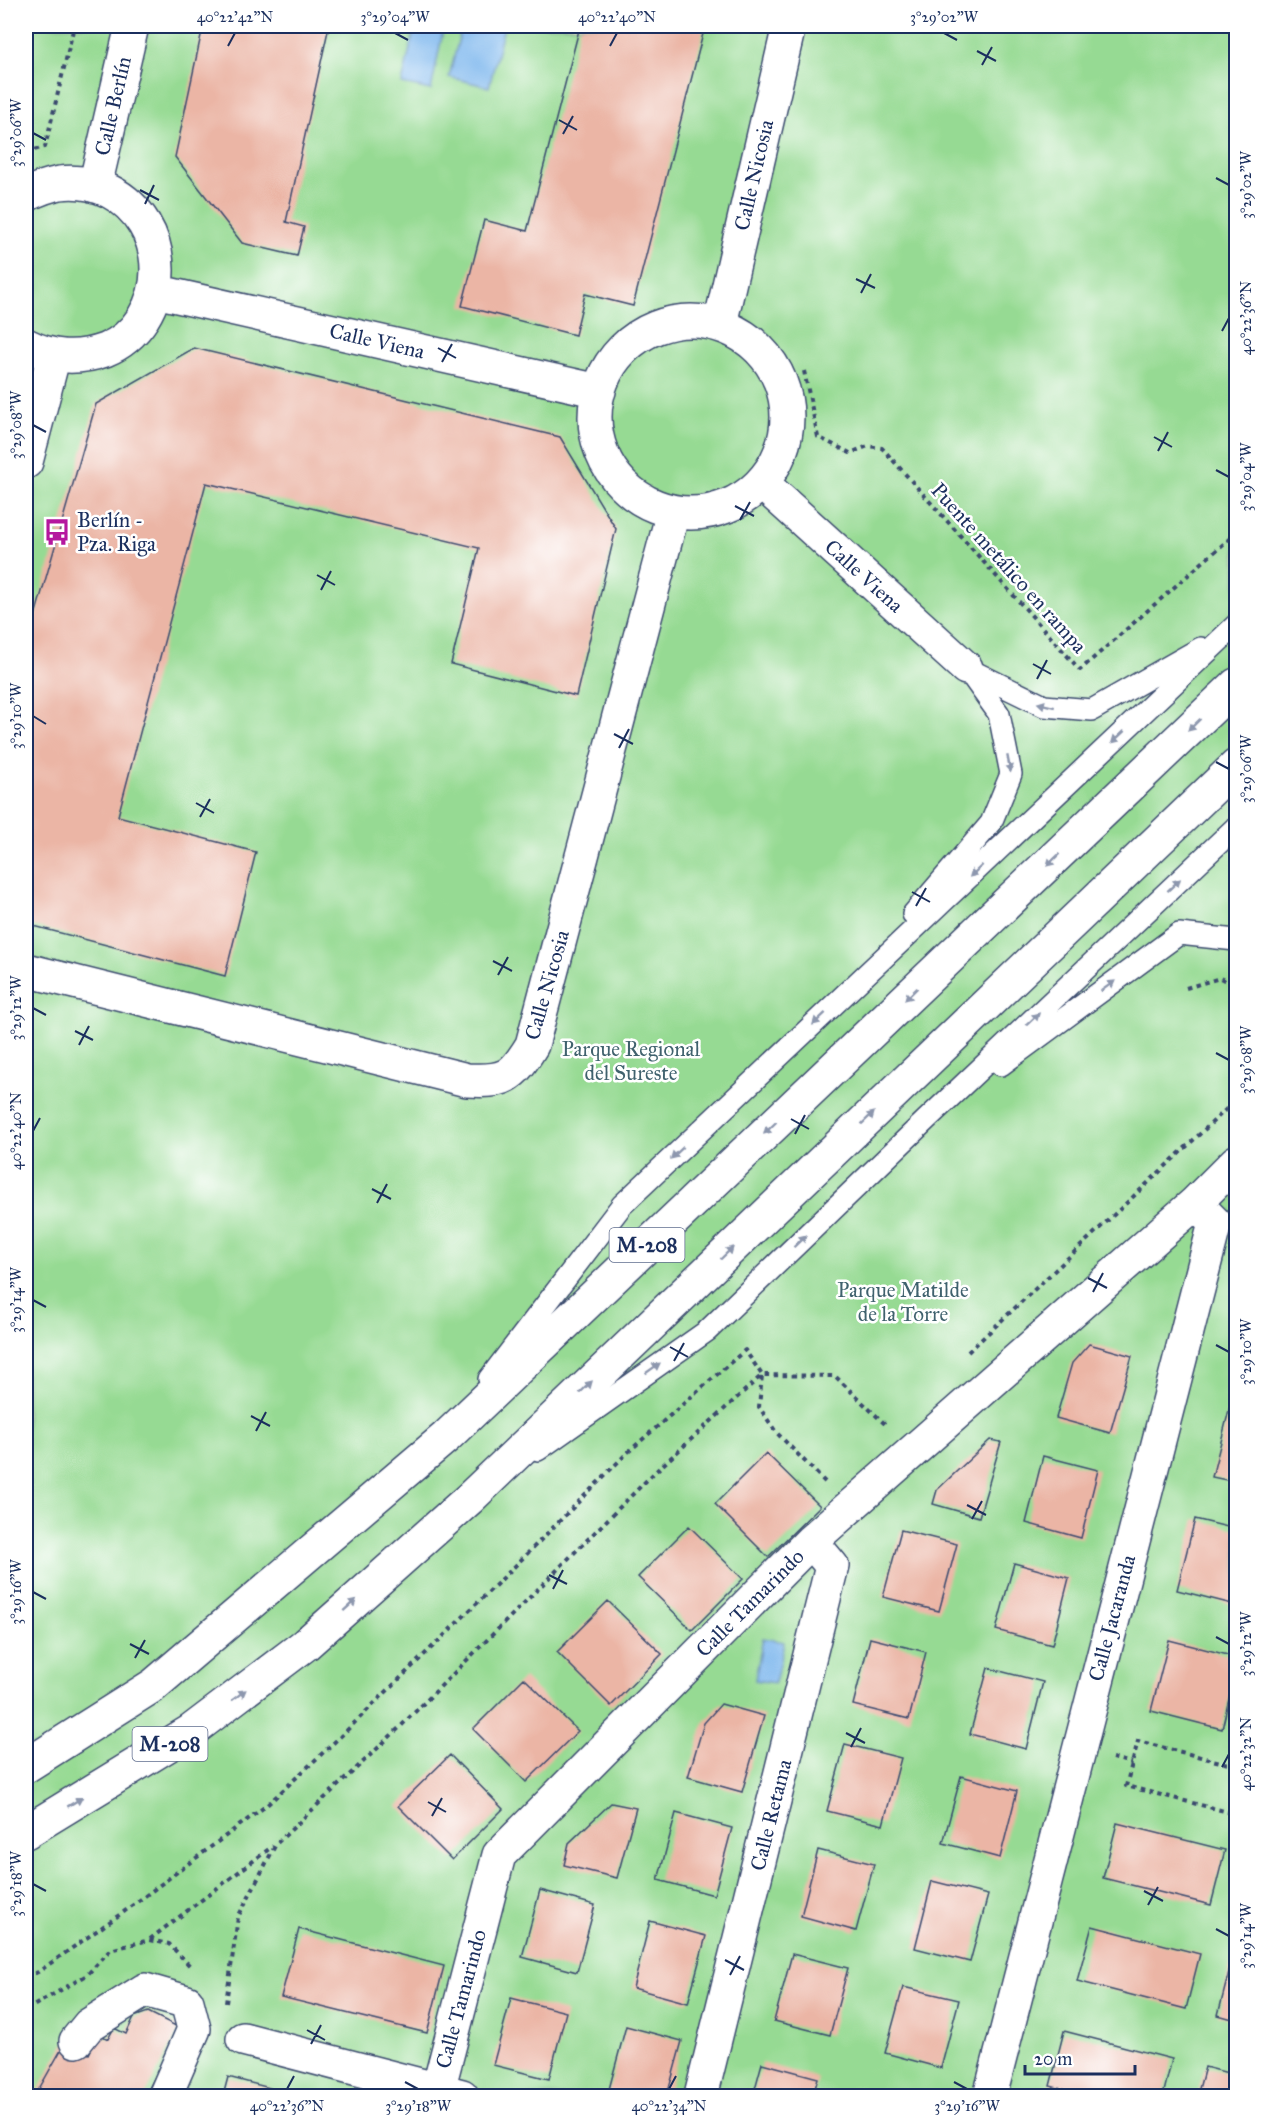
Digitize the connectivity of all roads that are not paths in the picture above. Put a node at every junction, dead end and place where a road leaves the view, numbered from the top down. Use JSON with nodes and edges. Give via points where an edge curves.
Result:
{"nodes":[{"id":1,"x":132,"y":26,"type":"edge"},
{"id":2,"x":789,"y":26,"type":"edge"},
{"id":3,"x":95,"y":186,"type":"junction"},
{"id":4,"x":26,"y":195,"type":"edge"},
{"id":5,"x":155,"y":291,"type":"junction"},
{"id":6,"x":720,"y":324,"type":"junction"},
{"id":7,"x":40,"y":350,"type":"edge"},
{"id":8,"x":599,"y":392,"type":"junction"},
{"id":9,"x":26,"y":462,"type":"edge"},
{"id":10,"x":762,"y":483,"type":"junction"},
{"id":11,"x":673,"y":512,"type":"junction"},
{"id":12,"x":1233,"y":628,"type":"edge"},
{"id":13,"x":966,"y":668,"type":"junction"},
{"id":14,"x":1236,"y":685,"type":"edge"},
{"id":15,"x":1236,"y":766,"type":"edge"},
{"id":16,"x":1236,"y":827,"type":"edge"},
{"id":17,"x":1236,"y":940,"type":"edge"},
{"id":18,"x":26,"y":970,"type":"edge"},
{"id":19,"x":842,"y":997,"type":"junction"},
{"id":20,"x":926,"y":1120,"type":"junction"},
{"id":21,"x":1236,"y":1162,"type":"edge"},
{"id":22,"x":1195,"y":1203,"type":"junction"},
{"id":23,"x":446,"y":1437,"type":"junction"},
{"id":24,"x":469,"y":1499,"type":"junction"},
{"id":25,"x":811,"y":1541,"type":"junction"},
{"id":26,"x":26,"y":1766,"type":"edge"},
{"id":27,"x":26,"y":1832,"type":"edge"},
{"id":28,"x":243,"y":2039,"type":"dead end"},
{"id":29,"x":76,"y":2041,"type":"dead end"},
{"id":30,"x":450,"y":2093,"type":"edge"},
{"id":31,"x":165,"y":2097,"type":"edge"},
{"id":32,"x":701,"y":2097,"type":"edge"},
{"id":33,"x":990,"y":2097,"type":"edge"}],
"edges":[{"from":1,"to":3,"type":"street","name":"Calle Berlín"},
{"from":2,"to":6,"type":"street","name":"Calle Nicosia"},
{"from":3,"to":4,"type":"street","via":[[60,183]]},
{"from":3,"to":5,"type":"street","via":[[124,201],[146,226],[157,257]]},
{"from":5,"to":7,"type":"street","via":[[140,323],[112,347],[77,357]]},
{"from":5,"to":8,"type":"street","name":"Calle Viena"},
{"from":6,"to":8,"type":"street","via":[[678,321],[639,335],[610,365]]},
{"from":6,"to":10,"type":"street","via":[[757,345],[781,381],[787,402],[784,446]]},
{"from":7,"to":9,"type":"street"},
{"from":8,"to":11,"type":"street","via":[[595,425],[607,465],[635,495]]},
{"from":10,"to":11,"type":"street","via":[[730,505],[712,511]]},
{"from":10,"to":13,"type":"street","name":"Calle Viena"},
{"from":11,"to":18,"type":"street","name":"Calle Nicosia","via":[[532,1045],[519,1066],[505,1077],[491,1082],[467,1080]]},
{"from":12,"to":13,"type":"lane","one_way":true,"via":[[1092,710],[1044,706]]},
{"from":12,"to":19,"type":"lane","one_way":true},
{"from":13,"to":19,"type":"lane","one_way":true,"via":[[999,714],[1011,774],[991,823]]},
{"from":14,"to":23,"type":"street","number":"M-208","one_way":true},
{"from":24,"to":15,"type":"street","number":"M-208","one_way":true},
{"from":20,"to":16,"type":"lane","one_way":true},
{"from":20,"to":17,"type":"lane","one_way":true,"via":[[1179,934]]},
{"from":19,"to":23,"type":"lane","one_way":true,"via":[[622,1205]]},
{"from":24,"to":20,"type":"lane","one_way":true,"via":[[707,1331]]},
{"from":21,"to":22,"type":"street"},
{"from":22,"to":25,"type":"street","name":"Calle Tamarindo"},
{"from":22,"to":33,"type":"street","name":"Calle Jacaranda","via":[[1215,1223]]},
{"from":23,"to":26,"type":"street","number":"M-208","via":[[154,1685]]},
{"from":27,"to":24,"type":"street","number":"M-208","one_way":true,"via":[[191,1731],[306,1644]]},
{"from":25,"to":30,"type":"street","name":"Calle Tamarindo","via":[[499,1855]]},
{"from":25,"to":32,"type":"street","name":"Calle Retama","via":[[832,1566]]},
{"from":28,"to":30,"type":"street"},
{"from":29,"to":31,"type":"street","via":[[89,2025],[145,1990],[187,2002],[194,2029]]}]}
